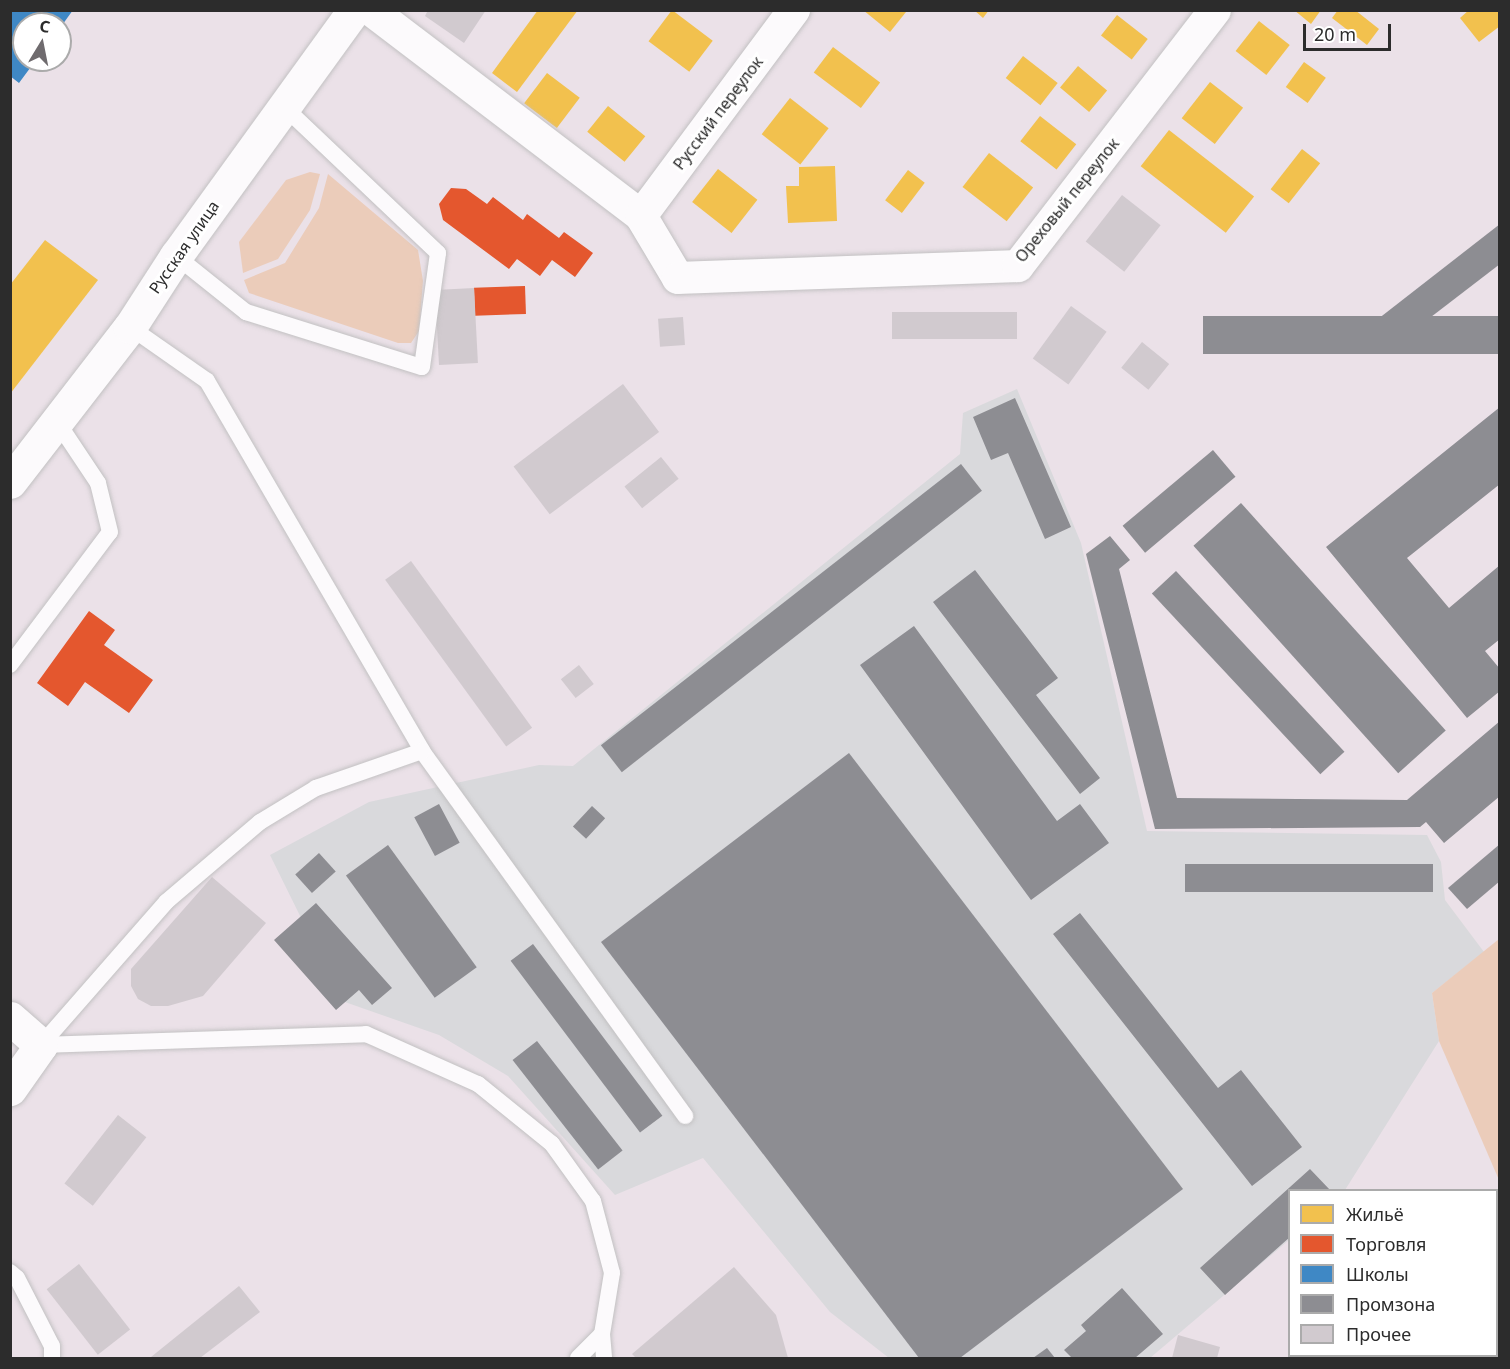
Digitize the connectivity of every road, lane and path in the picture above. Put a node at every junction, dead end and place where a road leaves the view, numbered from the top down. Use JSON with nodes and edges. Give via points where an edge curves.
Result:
{"nodes":[{"id":1,"x":354,"y":10,"type":"edge"},
{"id":2,"x":370,"y":10,"type":"edge"},
{"id":3,"x":794,"y":10,"type":"edge"},
{"id":4,"x":1215,"y":10,"type":"edge"},
{"id":5,"x":284,"y":107,"type":"junction"},
{"id":6,"x":642,"y":216,"type":"junction"},
{"id":7,"x":176,"y":256,"type":"junction"},
{"id":8,"x":130,"y":327,"type":"junction"},
{"id":9,"x":56,"y":420,"type":"junction"},
{"id":10,"x":10,"y":482,"type":"edge"},
{"id":11,"x":10,"y":665,"type":"edge"},
{"id":12,"x":422,"y":751,"type":"junction"},
{"id":13,"x":10,"y":1018,"type":"edge"},
{"id":14,"x":41,"y":1045,"type":"junction"},
{"id":15,"x":10,"y":1089,"type":"edge"},
{"id":16,"x":685,"y":1116,"type":"dead end"},
{"id":17,"x":10,"y":1272,"type":"edge"},
{"id":18,"x":602,"y":1334,"type":"junction"},
{"id":19,"x":52,"y":1359,"type":"edge"},
{"id":20,"x":578,"y":1359,"type":"edge"},
{"id":21,"x":604,"y":1359,"type":"edge"}],
"edges":[{"from":1,"to":5,"type":"main road","name":"Русская улица"},
{"from":2,"to":6,"type":"street"},
{"from":3,"to":6,"type":"street","name":"Русский переулок"},
{"from":4,"to":6,"type":"street","name":"Ореховый переулок","via":[[1018,266],[678,278]]},
{"from":5,"to":7,"type":"main road","name":"Русская улица"},
{"from":5,"to":7,"type":"lane","via":[[438,253],[422,367],[246,312]]},
{"from":7,"to":8,"type":"main road","name":"Русская улица"},
{"from":8,"to":9,"type":"main road","name":"Русская улица"},
{"from":8,"to":12,"type":"lane","via":[[207,381]]},
{"from":9,"to":10,"type":"main road","name":"Русская улица"},
{"from":9,"to":11,"type":"lane","via":[[98,483],[110,532]]},
{"from":12,"to":14,"type":"lane","via":[[316,788],[260,822],[166,902]]},
{"from":12,"to":16,"type":"lane"},
{"from":13,"to":14,"type":"main road"},
{"from":14,"to":15,"type":"main road"},
{"from":14,"to":18,"type":"lane","via":[[366,1034],[478,1084],[552,1144],[593,1201],[612,1273]]},
{"from":17,"to":19,"type":"lane","via":[[17,1278],[52,1346]]},
{"from":18,"to":20,"type":"lane"},
{"from":18,"to":21,"type":"lane"}]}
